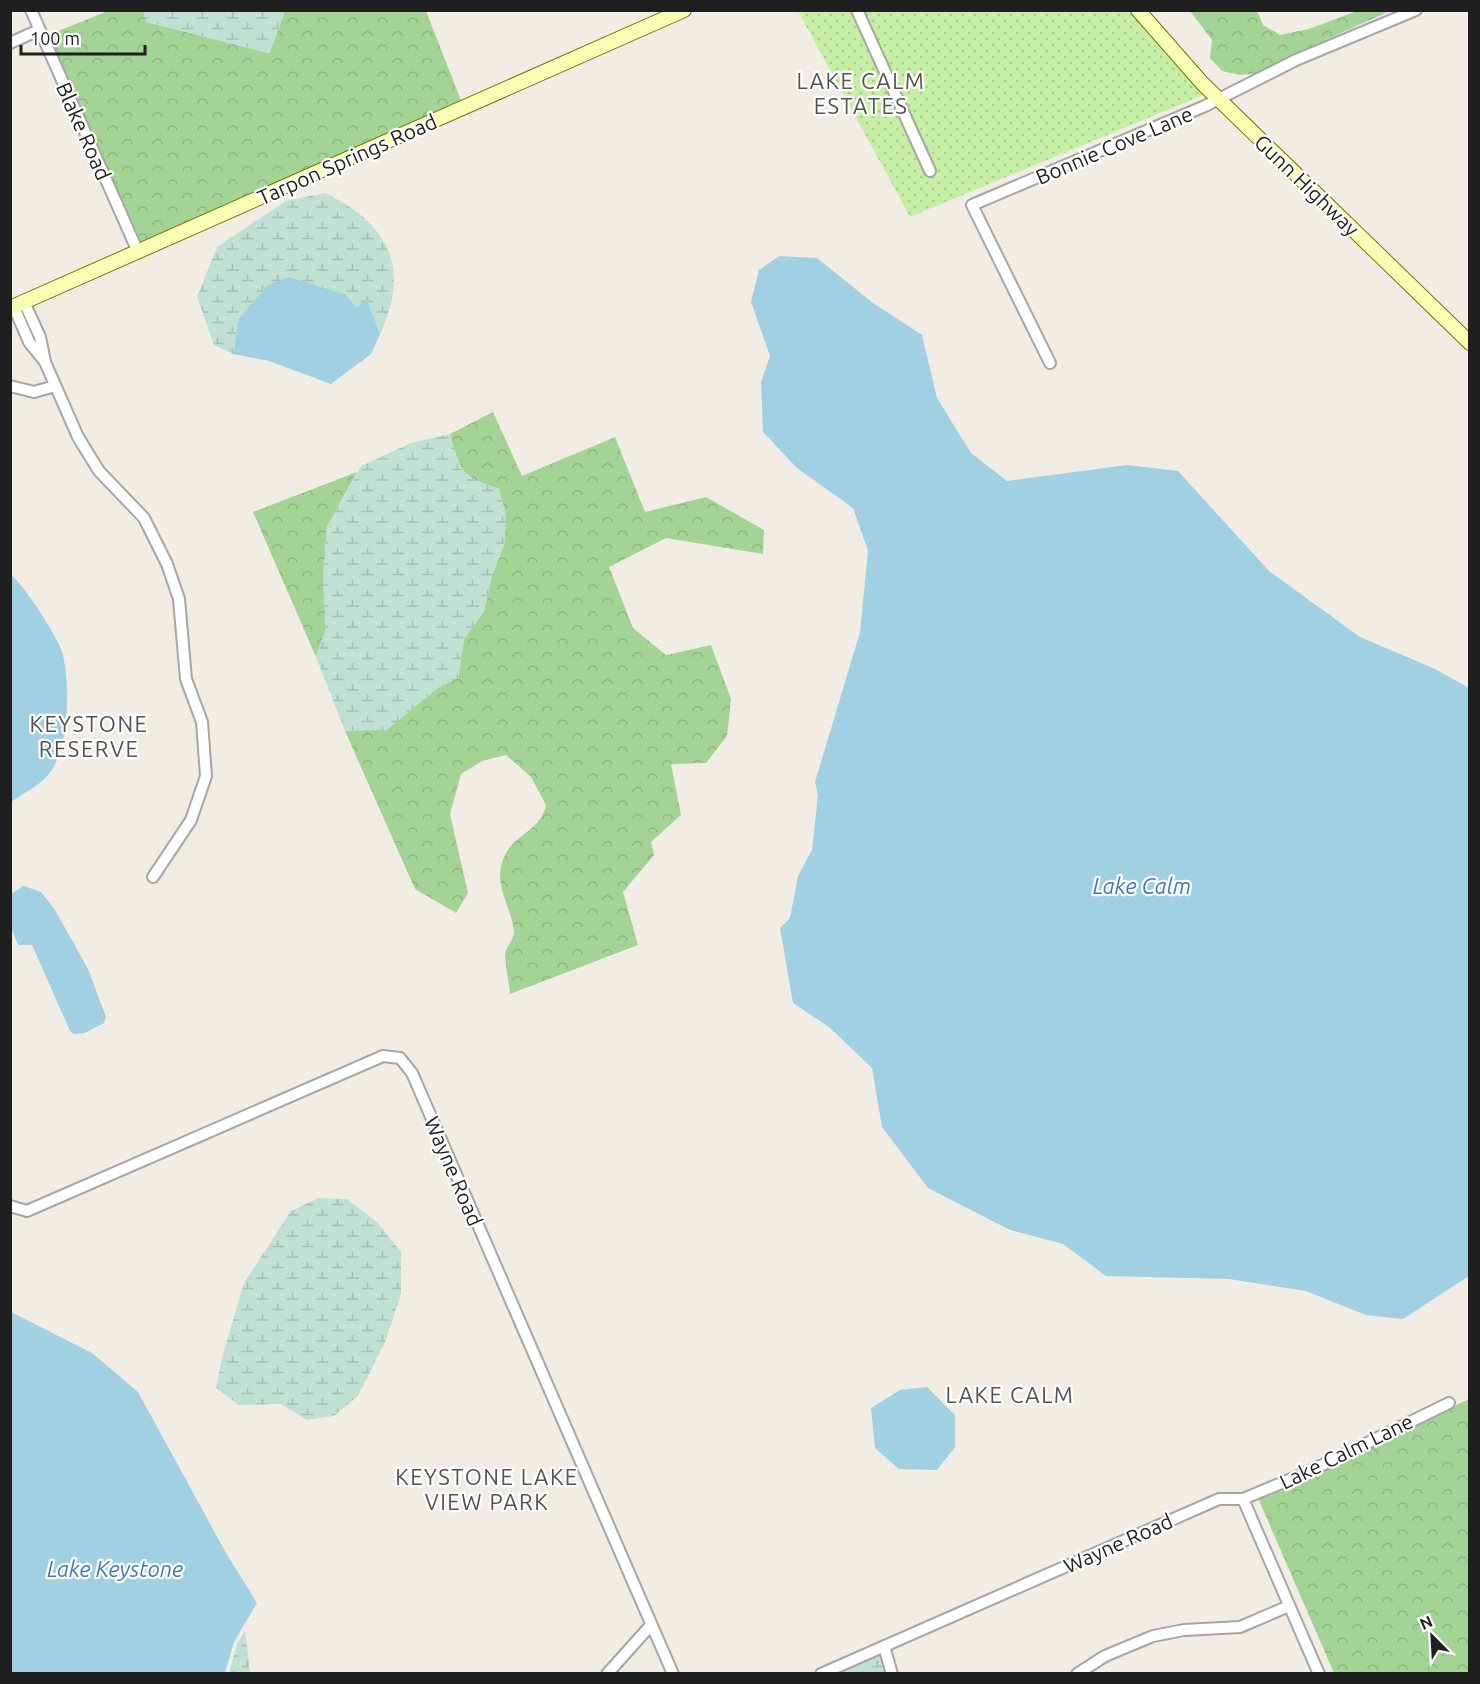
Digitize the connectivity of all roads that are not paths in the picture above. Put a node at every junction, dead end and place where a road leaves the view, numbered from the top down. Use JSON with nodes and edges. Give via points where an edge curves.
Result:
{"nodes":[{"id":1,"x":31,"y":10,"type":"edge"},
{"id":2,"x":684,"y":10,"type":"edge"},
{"id":3,"x":857,"y":10,"type":"edge"},
{"id":4,"x":1140,"y":10,"type":"edge"},
{"id":5,"x":1416,"y":10,"type":"edge"},
{"id":6,"x":39,"y":30,"type":"junction"},
{"id":7,"x":10,"y":43,"type":"edge"},
{"id":8,"x":1219,"y":100,"type":"junction"},
{"id":9,"x":930,"y":171,"type":"dead end"},
{"id":10,"x":138,"y":252,"type":"junction"},
{"id":11,"x":16,"y":306,"type":"edge"},
{"id":12,"x":40,"y":337,"type":"junction"},
{"id":13,"x":29,"y":342,"type":"junction"},
{"id":14,"x":1470,"y":343,"type":"edge"},
{"id":15,"x":45,"y":362,"type":"junction"},
{"id":16,"x":1050,"y":363,"type":"dead end"},
{"id":17,"x":10,"y":386,"type":"edge"},
{"id":18,"x":55,"y":386,"type":"junction"},
{"id":19,"x":153,"y":877,"type":"dead end"},
{"id":20,"x":10,"y":1206,"type":"edge"},
{"id":21,"x":1449,"y":1402,"type":"dead end"},
{"id":22,"x":1243,"y":1499,"type":"junction"},
{"id":23,"x":1290,"y":1606,"type":"junction"},
{"id":24,"x":651,"y":1625,"type":"junction"},
{"id":25,"x":884,"y":1646,"type":"junction"},
{"id":26,"x":608,"y":1674,"type":"edge"},
{"id":27,"x":673,"y":1674,"type":"edge"},
{"id":28,"x":821,"y":1674,"type":"edge"},
{"id":29,"x":892,"y":1674,"type":"edge"},
{"id":30,"x":1077,"y":1674,"type":"edge"},
{"id":31,"x":1319,"y":1674,"type":"edge"}],
"edges":[{"from":1,"to":6,"type":"street","name":"Blake Road"},
{"from":2,"to":10,"type":"main road","name":"Tarpon Springs Road"},
{"from":3,"to":9,"type":"street"},
{"from":4,"to":8,"type":"main road","name":"Gunn Highway"},
{"from":5,"to":8,"type":"street","name":"Bonnie Cove Lane","via":[[1296,60]]},
{"from":6,"to":7,"type":"street"},
{"from":6,"to":10,"type":"street","name":"Blake Road"},
{"from":8,"to":14,"type":"main road","name":"Gunn Highway"},
{"from":8,"to":16,"type":"street","name":"Bonnie Cove Lane","via":[[972,205]]},
{"from":10,"to":11,"type":"main road","name":"Tarpon Springs Road"},
{"from":11,"to":12,"type":"street"},
{"from":11,"to":13,"type":"street"},
{"from":12,"to":13,"type":"street"},
{"from":12,"to":15,"type":"street"},
{"from":13,"to":15,"type":"street"},
{"from":15,"to":18,"type":"street"},
{"from":17,"to":18,"type":"street","via":[[34,392]]},
{"from":18,"to":19,"type":"street","via":[[92,462],[134,505],[151,529],[179,599],[186,679],[202,722],[206,776],[191,820]]},
{"from":20,"to":24,"type":"street","name":"Wayne Road","via":[[27,1211],[383,1056],[400,1059],[412,1073]]},
{"from":21,"to":22,"type":"street","name":"Lake Calm Lane","via":[[1308,1472]]},
{"from":22,"to":23,"type":"street"},
{"from":22,"to":25,"type":"street","name":"Wayne Road","via":[[1219,1499]]},
{"from":23,"to":30,"type":"street","via":[[1240,1627],[1153,1636],[1106,1656]]},
{"from":23,"to":31,"type":"street"},
{"from":24,"to":26,"type":"street"},
{"from":24,"to":27,"type":"street","name":"Wayne Road"},
{"from":25,"to":28,"type":"street","name":"Wayne Road"},
{"from":25,"to":29,"type":"street"}]}
